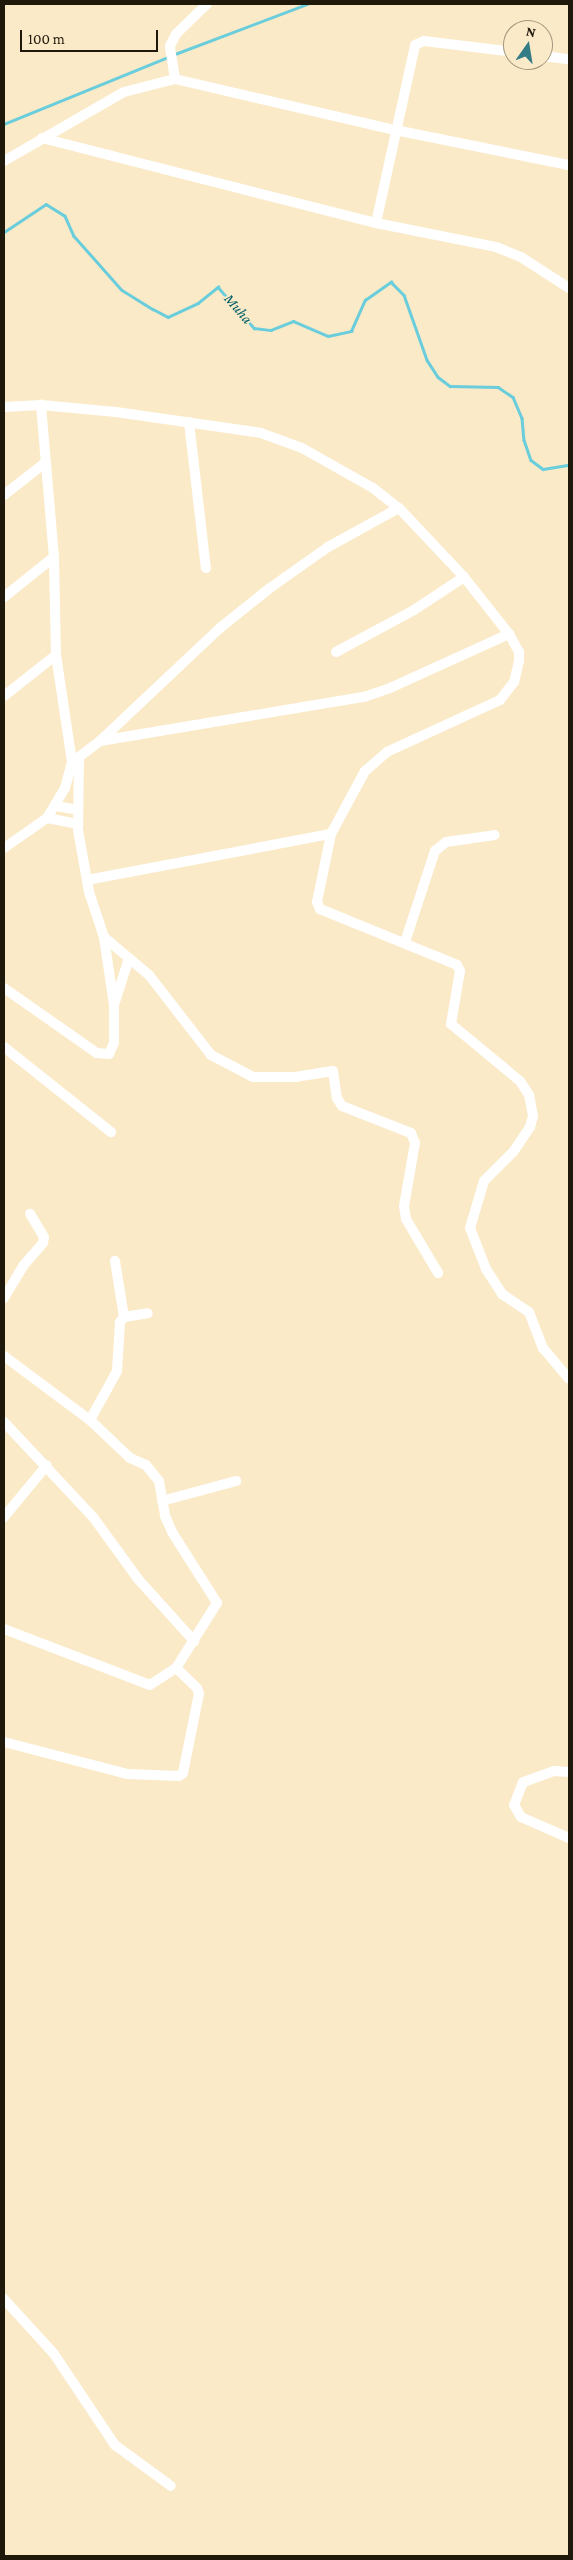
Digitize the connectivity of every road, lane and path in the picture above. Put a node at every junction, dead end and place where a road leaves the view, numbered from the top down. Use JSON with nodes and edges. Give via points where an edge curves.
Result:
{"nodes":[{"id":1,"x":207,"y":4,"type":"edge"},
{"id":2,"x":503,"y":51,"type":"edge"},
{"id":3,"x":553,"y":57,"type":"edge"},
{"id":4,"x":569,"y":59,"type":"edge"},
{"id":5,"x":175,"y":79,"type":"junction"},
{"id":6,"x":396,"y":130,"type":"junction"},
{"id":7,"x":42,"y":138,"type":"junction"},
{"id":8,"x":4,"y":161,"type":"edge"},
{"id":9,"x":569,"y":165,"type":"edge"},
{"id":10,"x":376,"y":223,"type":"junction"},
{"id":11,"x":569,"y":288,"type":"edge"},
{"id":12,"x":41,"y":405,"type":"junction"},
{"id":13,"x":4,"y":407,"type":"edge"},
{"id":14,"x":189,"y":422,"type":"junction"},
{"id":15,"x":46,"y":462,"type":"junction"},
{"id":16,"x":4,"y":495,"type":"edge"},
{"id":17,"x":398,"y":508,"type":"junction"},
{"id":18,"x":54,"y":557,"type":"junction"},
{"id":19,"x":206,"y":568,"type":"dead end"},
{"id":20,"x":464,"y":577,"type":"junction"},
{"id":21,"x":4,"y":597,"type":"edge"},
{"id":22,"x":509,"y":634,"type":"junction"},
{"id":23,"x":336,"y":652,"type":"dead end"},
{"id":24,"x":56,"y":655,"type":"junction"},
{"id":25,"x":4,"y":696,"type":"edge"},
{"id":26,"x":100,"y":741,"type":"junction"},
{"id":27,"x":76,"y":759,"type":"junction"},
{"id":28,"x":56,"y":806,"type":"junction"},
{"id":29,"x":78,"y":810,"type":"junction"},
{"id":30,"x":47,"y":818,"type":"junction"},
{"id":31,"x":78,"y":824,"type":"junction"},
{"id":32,"x":331,"y":834,"type":"junction"},
{"id":33,"x":495,"y":835,"type":"dead end"},
{"id":34,"x":4,"y":848,"type":"edge"},
{"id":35,"x":87,"y":880,"type":"junction"},
{"id":36,"x":104,"y":937,"type":"junction"},
{"id":37,"x":405,"y":942,"type":"junction"},
{"id":38,"x":129,"y":958,"type":"junction"},
{"id":39,"x":4,"y":988,"type":"edge"},
{"id":40,"x":114,"y":1004,"type":"junction"},
{"id":41,"x":4,"y":1047,"type":"edge"},
{"id":42,"x":111,"y":1132,"type":"dead end"},
{"id":43,"x":30,"y":1214,"type":"dead end"},
{"id":44,"x":115,"y":1261,"type":"dead end"},
{"id":45,"x":438,"y":1273,"type":"dead end"},
{"id":46,"x":4,"y":1298,"type":"edge"},
{"id":47,"x":148,"y":1313,"type":"dead end"},
{"id":48,"x":124,"y":1317,"type":"junction"},
{"id":49,"x":4,"y":1356,"type":"edge"},
{"id":50,"x":569,"y":1379,"type":"edge"},
{"id":51,"x":90,"y":1420,"type":"junction"},
{"id":52,"x":4,"y":1422,"type":"edge"},
{"id":53,"x":47,"y":1466,"type":"junction"},
{"id":54,"x":236,"y":1481,"type":"dead end"},
{"id":55,"x":162,"y":1501,"type":"junction"},
{"id":56,"x":4,"y":1517,"type":"edge"},
{"id":57,"x":4,"y":1629,"type":"edge"},
{"id":58,"x":194,"y":1641,"type":"junction"},
{"id":59,"x":176,"y":1668,"type":"junction"},
{"id":60,"x":4,"y":1742,"type":"edge"},
{"id":61,"x":569,"y":1772,"type":"edge"},
{"id":62,"x":569,"y":1838,"type":"edge"},
{"id":63,"x":4,"y":2299,"type":"edge"},
{"id":64,"x":171,"y":2486,"type":"dead end"}],
"edges":[{"from":1,"to":5,"type":"street","via":[[176,34],[170,46]]},
{"from":2,"to":6,"type":"street","via":[[419,42],[413,50]]},
{"from":3,"to":4,"type":"street"},
{"from":5,"to":6,"type":"street"},
{"from":5,"to":7,"type":"street","via":[[124,92]]},
{"from":6,"to":9,"type":"street"},
{"from":6,"to":10,"type":"street"},
{"from":7,"to":8,"type":"street"},
{"from":7,"to":10,"type":"street"},
{"from":10,"to":11,"type":"street","via":[[496,247],[521,257]]},
{"from":12,"to":13,"type":"street"},
{"from":12,"to":14,"type":"street"},
{"from":12,"to":15,"type":"street"},
{"from":14,"to":17,"type":"street","via":[[261,433],[279,439],[337,466]]},
{"from":14,"to":19,"type":"street"},
{"from":15,"to":16,"type":"street"},
{"from":15,"to":18,"type":"street"},
{"from":17,"to":20,"type":"street"},
{"from":17,"to":26,"type":"street","via":[[328,546],[270,588],[220,628]]},
{"from":18,"to":21,"type":"street"},
{"from":18,"to":24,"type":"street"},
{"from":20,"to":22,"type":"street"},
{"from":20,"to":23,"type":"street","via":[[414,610]]},
{"from":22,"to":26,"type":"street","via":[[364,697]]},
{"from":22,"to":32,"type":"street","via":[[519,661],[509,691],[490,706],[430,731],[374,761]]},
{"from":24,"to":25,"type":"street"},
{"from":24,"to":27,"type":"street"},
{"from":26,"to":27,"type":"street"},
{"from":27,"to":28,"type":"street"},
{"from":27,"to":29,"type":"street"},
{"from":28,"to":29,"type":"street"},
{"from":28,"to":30,"type":"street"},
{"from":29,"to":31,"type":"street"},
{"from":30,"to":31,"type":"street"},
{"from":30,"to":34,"type":"street"},
{"from":31,"to":35,"type":"street"},
{"from":32,"to":35,"type":"street"},
{"from":32,"to":37,"type":"street","via":[[317,906]]},
{"from":33,"to":37,"type":"street","via":[[446,842],[434,851]]},
{"from":35,"to":36,"type":"street"},
{"from":36,"to":38,"type":"street"},
{"from":36,"to":40,"type":"street"},
{"from":37,"to":50,"type":"street","via":[[459,967],[451,1024],[520,1081],[529,1095],[533,1116],[530,1127],[513,1152],[484,1181],[470,1228],[486,1269],[502,1294],[529,1312],[543,1348]]},
{"from":38,"to":40,"type":"street"},
{"from":38,"to":45,"type":"street","via":[[149,975],[211,1056],[242,1073],[259,1078],[333,1071],[337,1098],[342,1106],[411,1134],[415,1143],[404,1206],[406,1219]]},
{"from":39,"to":40,"type":"street","via":[[104,1056],[114,1043]]},
{"from":41,"to":42,"type":"street"},
{"from":43,"to":46,"type":"street","via":[[44,1237],[44,1243],[23,1266]]},
{"from":44,"to":48,"type":"street"},
{"from":47,"to":48,"type":"street"},
{"from":48,"to":51,"type":"street","via":[[120,1322],[118,1371]]},
{"from":49,"to":51,"type":"street"},
{"from":51,"to":55,"type":"street","via":[[130,1458],[146,1465],[159,1481]]},
{"from":52,"to":53,"type":"street"},
{"from":53,"to":56,"type":"street"},
{"from":53,"to":58,"type":"street","via":[[93,1517],[138,1579]]},
{"from":54,"to":55,"type":"street"},
{"from":55,"to":58,"type":"street","via":[[172,1532],[217,1603]]},
{"from":57,"to":59,"type":"street","via":[[142,1684],[156,1683]]},
{"from":58,"to":59,"type":"street"},
{"from":59,"to":60,"type":"street","via":[[199,1694],[183,1773],[179,1776],[128,1774]]},
{"from":61,"to":62,"type":"street","via":[[554,1772],[523,1782],[514,1805],[521,1817]]},
{"from":63,"to":64,"type":"street","via":[[54,2354],[116,2445]]}]}
